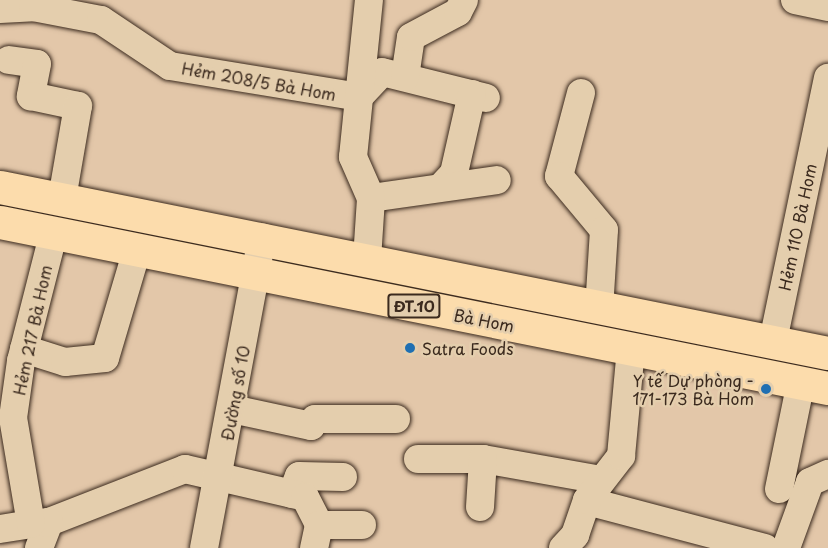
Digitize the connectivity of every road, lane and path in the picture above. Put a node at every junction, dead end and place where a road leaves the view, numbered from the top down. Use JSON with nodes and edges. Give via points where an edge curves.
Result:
{"nodes":[{"id":1,"x":369,"y":0,"type":"edge"},
{"id":2,"x":464,"y":0,"type":"edge"},
{"id":3,"x":795,"y":0,"type":"edge"},
{"id":4,"x":828,"y":7,"type":"edge"},
{"id":5,"x":0,"y":9,"type":"edge"},
{"id":6,"x":9,"y":60,"type":"dead end"},
{"id":7,"x":405,"y":77,"type":"junction"},
{"id":8,"x":828,"y":78,"type":"edge"},
{"id":9,"x":581,"y":93,"type":"dead end"},
{"id":10,"x":359,"y":97,"type":"junction"},
{"id":11,"x":822,"y":140,"type":"edge"},
{"id":12,"x":497,"y":180,"type":"dead end"},
{"id":13,"x":443,"y":185,"type":"junction"},
{"id":14,"x":0,"y":187,"type":"edge"},
{"id":15,"x":371,"y":198,"type":"junction"},
{"id":16,"x":62,"y":199,"type":"junction"},
{"id":17,"x":0,"y":222,"type":"edge"},
{"id":18,"x":54,"y":232,"type":"junction"},
{"id":19,"x":262,"y":237,"type":"junction"},
{"id":20,"x":137,"y":250,"type":"junction"},
{"id":21,"x":366,"y":259,"type":"junction"},
{"id":22,"x":256,"y":275,"type":"junction"},
{"id":23,"x":599,"y":309,"type":"junction"},
{"id":24,"x":773,"y":341,"type":"junction"},
{"id":25,"x":24,"y":349,"type":"junction"},
{"id":26,"x":631,"y":349,"type":"junction"},
{"id":27,"x":828,"y":352,"type":"edge"},
{"id":28,"x":814,"y":385,"type":"edge"},
{"id":29,"x":232,"y":409,"type":"junction"},
{"id":30,"x":396,"y":419,"type":"dead end"},
{"id":31,"x":418,"y":459,"type":"dead end"},
{"id":32,"x":483,"y":459,"type":"junction"},
{"id":33,"x":828,"y":474,"type":"edge"},
{"id":34,"x":220,"y":477,"type":"junction"},
{"id":35,"x":343,"y":477,"type":"dead end"},
{"id":36,"x":779,"y":489,"type":"dead end"},
{"id":37,"x":594,"y":491,"type":"junction"},
{"id":38,"x":292,"y":494,"type":"junction"},
{"id":39,"x":480,"y":507,"type":"dead end"},
{"id":40,"x":362,"y":525,"type":"dead end"},
{"id":41,"x":0,"y":529,"type":"edge"},
{"id":42,"x":40,"y":531,"type":"edge"},
{"id":43,"x":317,"y":536,"type":"edge"},
{"id":44,"x":204,"y":548,"type":"edge"},
{"id":45,"x":563,"y":548,"type":"edge"},
{"id":46,"x":765,"y":548,"type":"edge"},
{"id":47,"x":786,"y":548,"type":"edge"}],
"edges":[{"from":1,"to":10,"type":"street"},
{"from":2,"to":7,"type":"street","via":[[458,12],[411,37]]},
{"from":3,"to":4,"type":"street"},
{"from":5,"to":10,"type":"street","name":"Hẻm 208/5 Bà Hom","via":[[33,7],[101,20],[170,66]]},
{"from":6,"to":16,"type":"street","via":[[38,64],[31,96],[78,106]]},
{"from":7,"to":10,"type":"street","via":[[382,72]]},
{"from":7,"to":13,"type":"street","via":[[479,96],[454,173]]},
{"from":8,"to":11,"type":"street","name":"Hẻm 110 Bà Hom"},
{"from":9,"to":23,"type":"street","via":[[559,176],[604,230]]},
{"from":10,"to":15,"type":"street","via":[[353,157]]},
{"from":11,"to":24,"type":"street","name":"Hẻm 110 Bà Hom"},
{"from":12,"to":13,"type":"street"},
{"from":13,"to":15,"type":"street"},
{"from":14,"to":16,"type":"main road","name":"Bà Hom","number":"ĐT.10"},
{"from":15,"to":21,"type":"street"},
{"from":16,"to":19,"type":"main road","name":"Bà Hom","number":"ĐT.10"},
{"from":17,"to":18,"type":"main road","name":"Bà Hom","number":"ĐT.10"},
{"from":18,"to":20,"type":"main road","name":"Bà Hom","number":"ĐT.10"},
{"from":18,"to":25,"type":"street","name":"Hẻm 217 Bà Hom"},
{"from":19,"to":21,"type":"main road","name":"Bà Hom","number":"ĐT.10"},
{"from":19,"to":22,"type":"street","name":"Đường số 10"},
{"from":20,"to":22,"type":"main road","name":"Bà Hom","number":"ĐT.10"},
{"from":20,"to":25,"type":"street","via":[[105,358],[65,362]]},
{"from":21,"to":23,"type":"main road","name":"Bà Hom","number":"ĐT.10"},
{"from":22,"to":26,"type":"main road","name":"Bà Hom","number":"ĐT.10"},
{"from":22,"to":29,"type":"street","name":"Đường số 10"},
{"from":23,"to":24,"type":"main road","name":"Bà Hom","number":"ĐT.10"},
{"from":24,"to":27,"type":"main road","name":"Bà Hom","number":"ĐT.10"},
{"from":25,"to":42,"type":"street","name":"Hẻm 217 Bà Hom","via":[[13,418]]},
{"from":26,"to":28,"type":"main road","name":"Bà Hom","number":"ĐT.10"},
{"from":26,"to":37,"type":"street","via":[[621,456]]},
{"from":28,"to":36,"type":"street"},
{"from":29,"to":30,"type":"street","via":[[311,426],[315,418]]},
{"from":29,"to":34,"type":"street","name":"Đường số 10"},
{"from":31,"to":32,"type":"street"},
{"from":32,"to":37,"type":"street"},
{"from":32,"to":39,"type":"street"},
{"from":33,"to":47,"type":"street","via":[[810,482]]},
{"from":34,"to":38,"type":"street"},
{"from":34,"to":42,"type":"street","via":[[173,471]]},
{"from":34,"to":44,"type":"street","name":"Đường số 10"},
{"from":35,"to":38,"type":"street","via":[[299,476]]},
{"from":37,"to":45,"type":"street","via":[[575,535]]},
{"from":37,"to":46,"type":"street"},
{"from":38,"to":43,"type":"street","via":[[314,505]]},
{"from":40,"to":43,"type":"street"},
{"from":41,"to":42,"type":"street"}]}
